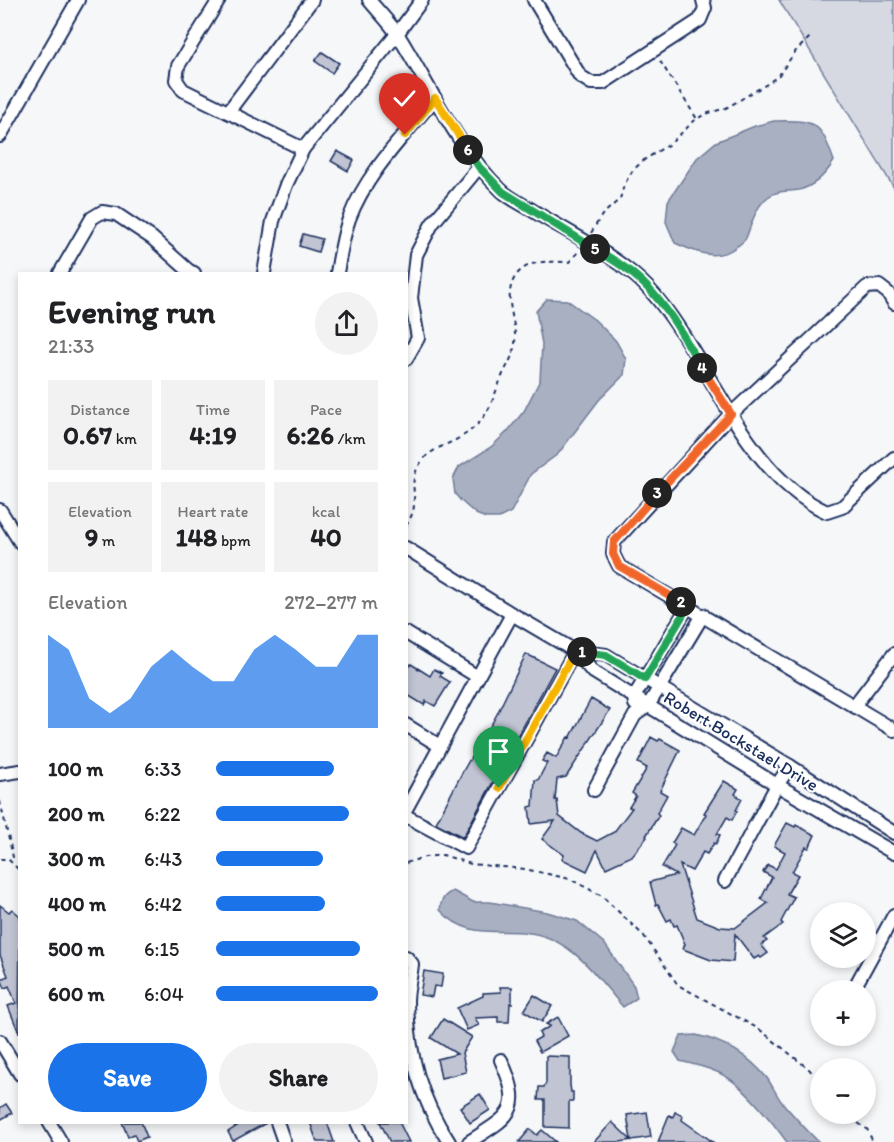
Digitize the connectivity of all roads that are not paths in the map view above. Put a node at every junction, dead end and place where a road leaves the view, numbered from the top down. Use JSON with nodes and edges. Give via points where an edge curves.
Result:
{"nodes":[{"id":1,"x":78,"y":0,"type":"edge"},
{"id":2,"x":219,"y":0,"type":"edge"},
{"id":3,"x":312,"y":0,"type":"edge"},
{"id":4,"x":369,"y":0,"type":"edge"},
{"id":5,"x":422,"y":0,"type":"edge"},
{"id":6,"x":534,"y":0,"type":"edge"},
{"id":7,"x":703,"y":0,"type":"edge"},
{"id":8,"x":397,"y":34,"type":"junction"},
{"id":9,"x":435,"y":98,"type":"junction"},
{"id":10,"x":228,"y":112,"type":"junction"},
{"id":11,"x":0,"y":136,"type":"edge"},
{"id":12,"x":303,"y":149,"type":"junction"},
{"id":13,"x":479,"y":167,"type":"junction"},
{"id":14,"x":61,"y":272,"type":"edge"},
{"id":15,"x":192,"y":272,"type":"edge"},
{"id":16,"x":264,"y":272,"type":"edge"},
{"id":17,"x":337,"y":272,"type":"edge"},
{"id":18,"x":894,"y":303,"type":"edge"},
{"id":19,"x":408,"y":356,"type":"edge"},
{"id":20,"x":731,"y":414,"type":"junction"},
{"id":21,"x":894,"y":458,"type":"edge"},
{"id":22,"x":0,"y":510,"type":"edge"},
{"id":23,"x":18,"y":539,"type":"edge"},
{"id":24,"x":408,"y":549,"type":"edge"},
{"id":25,"x":688,"y":606,"type":"junction"},
{"id":26,"x":512,"y":614,"type":"junction"},
{"id":27,"x":703,"y":615,"type":"junction"},
{"id":28,"x":408,"y":634,"type":"edge"},
{"id":29,"x":575,"y":651,"type":"junction"},
{"id":30,"x":894,"y":654,"type":"edge"},
{"id":31,"x":478,"y":677,"type":"junction"},
{"id":32,"x":645,"y":679,"type":"junction"},
{"id":33,"x":659,"y":687,"type":"junction"},
{"id":34,"x":634,"y":697,"type":"junction"},
{"id":35,"x":648,"y":706,"type":"junction"},
{"id":36,"x":854,"y":706,"type":"junction"},
{"id":37,"x":635,"y":715,"type":"junction"},
{"id":38,"x":408,"y":726,"type":"edge"},
{"id":39,"x":894,"y":730,"type":"edge"},
{"id":40,"x":440,"y":746,"type":"junction"},
{"id":41,"x":790,"y":766,"type":"junction"},
{"id":42,"x":18,"y":771,"type":"edge"},
{"id":43,"x":0,"y":774,"type":"edge"},
{"id":44,"x":777,"y":785,"type":"junction"},
{"id":45,"x":594,"y":790,"type":"dead end"},
{"id":46,"x":408,"y":805,"type":"edge"},
{"id":47,"x":408,"y":817,"type":"edge"},
{"id":48,"x":894,"y":833,"type":"edge"},
{"id":49,"x":894,"y":853,"type":"edge"},
{"id":50,"x":725,"y":881,"type":"dead end"},
{"id":51,"x":894,"y":915,"type":"edge"},
{"id":52,"x":408,"y":959,"type":"edge"},
{"id":53,"x":859,"y":980,"type":"edge"},
{"id":54,"x":408,"y":991,"type":"edge"},
{"id":55,"x":408,"y":1011,"type":"edge"},
{"id":56,"x":0,"y":1041,"type":"edge"},
{"id":57,"x":501,"y":1060,"type":"dead end"},
{"id":58,"x":18,"y":1070,"type":"edge"},
{"id":59,"x":50,"y":1124,"type":"edge"},
{"id":60,"x":279,"y":1124,"type":"edge"},
{"id":61,"x":358,"y":1124,"type":"edge"},
{"id":62,"x":61,"y":1142,"type":"edge"},
{"id":63,"x":284,"y":1142,"type":"edge"},
{"id":64,"x":366,"y":1142,"type":"edge"},
{"id":65,"x":449,"y":1142,"type":"edge"},
{"id":66,"x":469,"y":1142,"type":"edge"}],
"edges":[{"from":1,"to":11,"type":"street"},
{"from":2,"to":10,"type":"street","via":[[178,66],[176,80],[183,90]]},
{"from":3,"to":10,"type":"street"},
{"from":4,"to":8,"type":"street"},
{"from":5,"to":8,"type":"street"},
{"from":6,"to":7,"type":"street","via":[[580,76],[591,83],[603,83],[700,20],[705,8]]},
{"from":8,"to":9,"type":"street"},
{"from":8,"to":12,"type":"street"},
{"from":9,"to":13,"type":"street"},
{"from":9,"to":17,"type":"street","via":[[374,171],[360,195],[349,220]]},
{"from":10,"to":12,"type":"street"},
{"from":12,"to":16,"type":"street","via":[[273,221]]},
{"from":13,"to":19,"type":"street","via":[[432,224],[416,255],[411,298],[418,338]]},
{"from":13,"to":20,"type":"street","via":[[503,192],[620,263],[648,288],[673,320]]},
{"from":14,"to":15,"type":"street","via":[[92,218],[102,212],[116,214],[152,238]]},
{"from":18,"to":20,"type":"street","via":[[879,286],[867,287]]},
{"from":20,"to":21,"type":"street","via":[[772,472],[811,505],[827,512],[842,507]]},
{"from":20,"to":25,"type":"street","via":[[614,542],[613,554],[619,566]]},
{"from":22,"to":23,"type":"street"},
{"from":24,"to":26,"type":"street","name":"Robert Bockstael Drive"},
{"from":25,"to":27,"type":"street"},
{"from":25,"to":32,"type":"street"},
{"from":26,"to":29,"type":"street","name":"Robert Bockstael Drive"},
{"from":26,"to":31,"type":"street"},
{"from":27,"to":33,"type":"street"},
{"from":27,"to":36,"type":"street"},
{"from":28,"to":31,"type":"street"},
{"from":29,"to":32,"type":"street","name":"Robert Bockstael Drive","via":[[606,655]]},
{"from":29,"to":34,"type":"street","name":"Robert Bockstael Drive","via":[[592,671]]},
{"from":29,"to":47,"type":"street","via":[[466,848]]},
{"from":30,"to":36,"type":"street"},
{"from":31,"to":40,"type":"street"},
{"from":32,"to":33,"type":"street","name":"Robert Bockstael Drive"},
{"from":32,"to":34,"type":"street"},
{"from":33,"to":35,"type":"street"},
{"from":33,"to":41,"type":"street","name":"Robert Bockstael Drive"},
{"from":34,"to":35,"type":"street","name":"Robert Bockstael Drive"},
{"from":34,"to":37,"type":"street"},
{"from":35,"to":37,"type":"street"},
{"from":35,"to":44,"type":"street","name":"Robert Bockstael Drive"},
{"from":36,"to":39,"type":"street"},
{"from":37,"to":45,"type":"street"},
{"from":38,"to":40,"type":"street"},
{"from":40,"to":46,"type":"street"},
{"from":41,"to":44,"type":"street"},
{"from":41,"to":48,"type":"street","name":"Robert Bockstael Drive"},
{"from":42,"to":43,"type":"street"},
{"from":44,"to":49,"type":"street","name":"Robert Bockstael Drive"},
{"from":44,"to":50,"type":"street"},
{"from":51,"to":53,"type":"street"},
{"from":52,"to":54,"type":"street","via":[[412,964]]},
{"from":55,"to":65,"type":"street","via":[[412,1061],[424,1095]]},
{"from":56,"to":58,"type":"street"},
{"from":57,"to":66,"type":"street","via":[[514,1100],[507,1116]]},
{"from":59,"to":62,"type":"street"},
{"from":60,"to":63,"type":"street"},
{"from":61,"to":64,"type":"street"}]}
